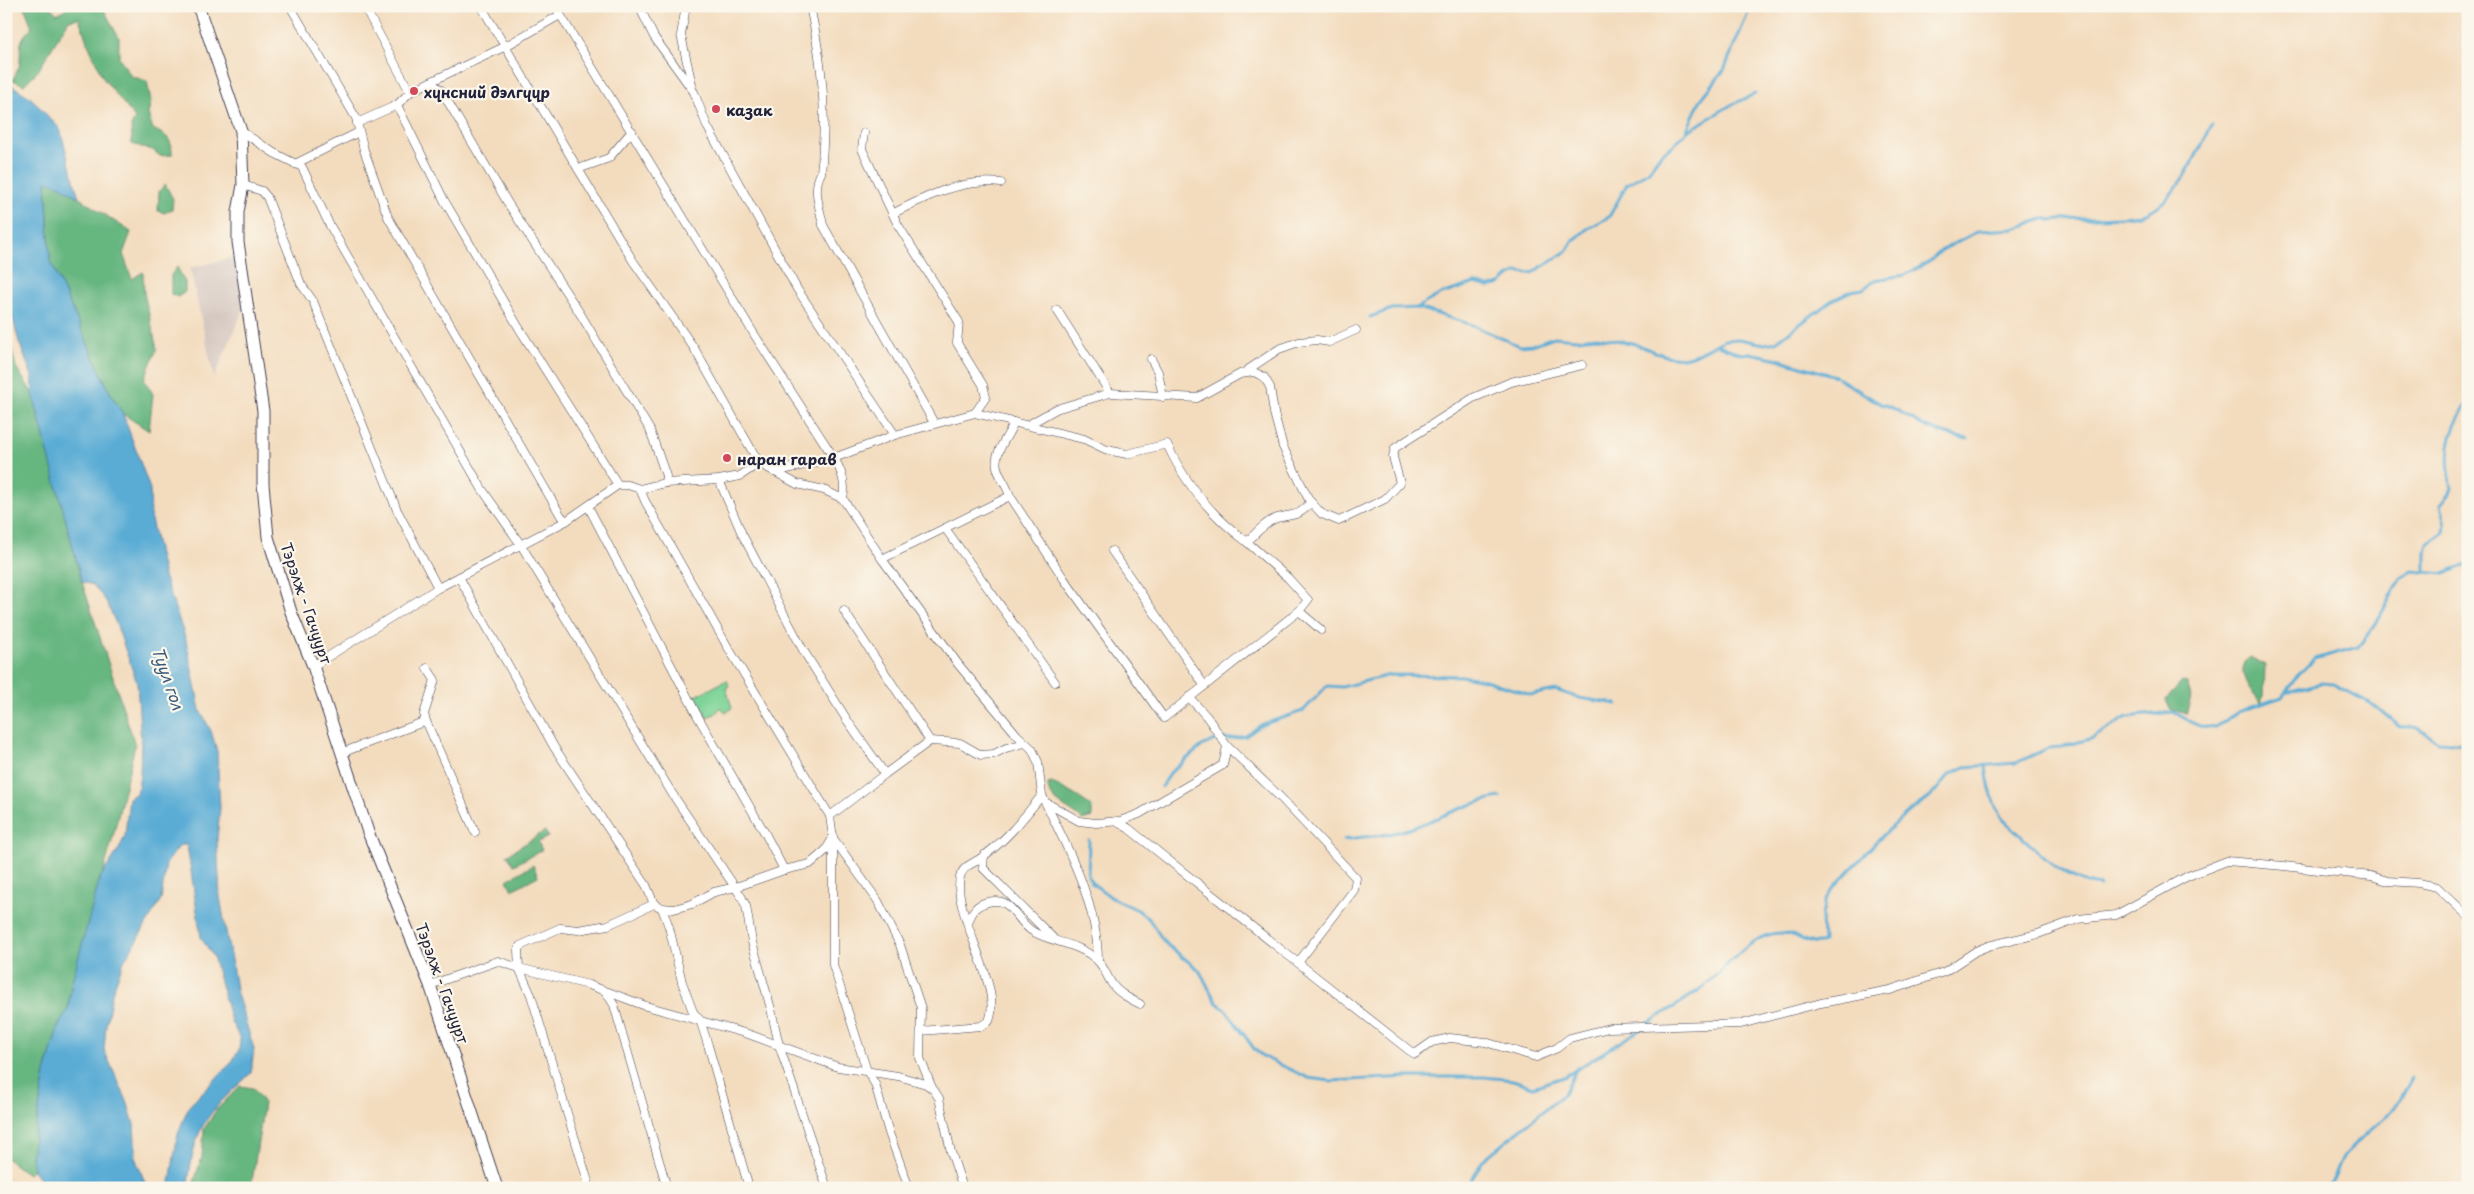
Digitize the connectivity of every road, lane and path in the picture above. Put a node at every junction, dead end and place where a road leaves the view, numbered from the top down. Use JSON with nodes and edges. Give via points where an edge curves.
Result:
{"nodes":[{"id":1,"x":198,"y":6,"type":"edge"},
{"id":2,"x":290,"y":6,"type":"edge"},
{"id":3,"x":364,"y":6,"type":"edge"},
{"id":4,"x":481,"y":6,"type":"edge"},
{"id":5,"x":554,"y":6,"type":"edge"},
{"id":6,"x":663,"y":6,"type":"edge"},
{"id":7,"x":686,"y":6,"type":"edge"},
{"id":8,"x":810,"y":6,"type":"edge"},
{"id":9,"x":639,"y":7,"type":"edge"},
{"id":10,"x":560,"y":15,"type":"junction"},
{"id":11,"x":504,"y":47,"type":"junction"},
{"id":12,"x":430,"y":82,"type":"junction"},
{"id":13,"x":410,"y":92,"type":"junction"},
{"id":14,"x":694,"y":92,"type":"junction"},
{"id":15,"x":397,"y":105,"type":"junction"},
{"id":16,"x":357,"y":123,"type":"junction"},
{"id":17,"x":241,"y":131,"type":"junction"},
{"id":18,"x":632,"y":131,"type":"junction"},
{"id":19,"x":359,"y":132,"type":"junction"},
{"id":20,"x":864,"y":133,"type":"dead end"},
{"id":21,"x":295,"y":164,"type":"junction"},
{"id":22,"x":578,"y":169,"type":"junction"},
{"id":23,"x":1001,"y":183,"type":"dead end"},
{"id":24,"x":243,"y":185,"type":"junction"},
{"id":25,"x":894,"y":213,"type":"junction"},
{"id":26,"x":1057,"y":310,"type":"dead end"},
{"id":27,"x":1356,"y":330,"type":"dead end"},
{"id":28,"x":1151,"y":359,"type":"dead end"},
{"id":29,"x":1582,"y":366,"type":"dead end"},
{"id":30,"x":1240,"y":374,"type":"junction"},
{"id":31,"x":1110,"y":393,"type":"junction"},
{"id":32,"x":1162,"y":397,"type":"junction"},
{"id":33,"x":975,"y":412,"type":"junction"},
{"id":34,"x":1014,"y":422,"type":"junction"},
{"id":35,"x":934,"y":423,"type":"junction"},
{"id":36,"x":1028,"y":425,"type":"junction"},
{"id":37,"x":895,"y":435,"type":"junction"},
{"id":38,"x":834,"y":458,"type":"junction"},
{"id":39,"x":759,"y":463,"type":"junction"},
{"id":40,"x":774,"y":472,"type":"junction"},
{"id":41,"x":719,"y":480,"type":"junction"},
{"id":42,"x":665,"y":483,"type":"junction"},
{"id":43,"x":618,"y":485,"type":"junction"},
{"id":44,"x":640,"y":489,"type":"junction"},
{"id":45,"x":1010,"y":496,"type":"junction"},
{"id":46,"x":843,"y":499,"type":"junction"},
{"id":47,"x":1311,"y":502,"type":"junction"},
{"id":48,"x":588,"y":506,"type":"junction"},
{"id":49,"x":566,"y":521,"type":"junction"},
{"id":50,"x":945,"y":528,"type":"junction"},
{"id":51,"x":1247,"y":542,"type":"junction"},
{"id":52,"x":521,"y":545,"type":"junction"},
{"id":53,"x":1112,"y":551,"type":"dead end"},
{"id":54,"x":882,"y":559,"type":"junction"},
{"id":55,"x":459,"y":577,"type":"junction"},
{"id":56,"x":438,"y":588,"type":"junction"},
{"id":57,"x":844,"y":611,"type":"dead end"},
{"id":58,"x":1299,"y":611,"type":"junction"},
{"id":59,"x":1321,"y":630,"type":"dead end"},
{"id":60,"x":312,"y":666,"type":"junction"},
{"id":61,"x":427,"y":668,"type":"dead end"},
{"id":62,"x":1056,"y":682,"type":"dead end"},
{"id":63,"x":1204,"y":685,"type":"junction"},
{"id":64,"x":1189,"y":697,"type":"junction"},
{"id":65,"x":426,"y":721,"type":"junction"},
{"id":66,"x":930,"y":742,"type":"junction"},
{"id":67,"x":1025,"y":743,"type":"junction"},
{"id":68,"x":1227,"y":746,"type":"junction"},
{"id":69,"x":341,"y":752,"type":"junction"},
{"id":70,"x":886,"y":774,"type":"junction"},
{"id":71,"x":1044,"y":798,"type":"junction"},
{"id":72,"x":830,"y":816,"type":"junction"},
{"id":73,"x":1116,"y":822,"type":"junction"},
{"id":74,"x":475,"y":832,"type":"dead end"},
{"id":75,"x":833,"y":838,"type":"junction"},
{"id":76,"x":984,"y":855,"type":"junction"},
{"id":77,"x":784,"y":870,"type":"junction"},
{"id":78,"x":736,"y":887,"type":"junction"},
{"id":79,"x":654,"y":904,"type":"junction"},
{"id":80,"x":662,"y":908,"type":"junction"},
{"id":81,"x":2468,"y":916,"type":"edge"},
{"id":82,"x":968,"y":922,"type":"junction"},
{"id":83,"x":1053,"y":938,"type":"junction"},
{"id":84,"x":1098,"y":961,"type":"junction"},
{"id":85,"x":1297,"y":962,"type":"junction"},
{"id":86,"x":519,"y":968,"type":"junction"},
{"id":87,"x":430,"y":985,"type":"junction"},
{"id":88,"x":606,"y":992,"type":"junction"},
{"id":89,"x":1140,"y":1004,"type":"dead end"},
{"id":90,"x":700,"y":1020,"type":"junction"},
{"id":91,"x":921,"y":1031,"type":"junction"},
{"id":92,"x":779,"y":1045,"type":"junction"},
{"id":93,"x":867,"y":1071,"type":"junction"},
{"id":94,"x":933,"y":1089,"type":"junction"},
{"id":95,"x":497,"y":1188,"type":"edge"},
{"id":96,"x":590,"y":1188,"type":"edge"},
{"id":97,"x":667,"y":1188,"type":"edge"},
{"id":98,"x":749,"y":1188,"type":"edge"},
{"id":99,"x":827,"y":1188,"type":"edge"},
{"id":100,"x":909,"y":1188,"type":"edge"},
{"id":101,"x":963,"y":1188,"type":"edge"}],
"edges":[{"from":1,"to":17,"type":"main road","name":"Тэрэлж - Гачуурт"},
{"from":2,"to":16,"type":"street"},
{"from":3,"to":13,"type":"street"},
{"from":4,"to":11,"type":"street"},
{"from":5,"to":10,"type":"street"},
{"from":6,"to":9,"type":"street"},
{"from":7,"to":14,"type":"street","via":[[681,35]]},
{"from":8,"to":35,"type":"street","via":[[820,54],[825,103],[821,173],[817,181],[823,225]]},
{"from":9,"to":14,"type":"street","via":[[654,37]]},
{"from":10,"to":11,"type":"street"},
{"from":10,"to":18,"type":"street"},
{"from":11,"to":12,"type":"street"},
{"from":11,"to":22,"type":"street"},
{"from":12,"to":13,"type":"street"},
{"from":12,"to":42,"type":"street","via":[[441,90],[650,430],[666,476]]},
{"from":13,"to":15,"type":"street"},
{"from":14,"to":37,"type":"street","via":[[708,126],[792,281]]},
{"from":15,"to":16,"type":"street"},
{"from":15,"to":43,"type":"street","via":[[444,200],[519,328]]},
{"from":16,"to":19,"type":"street"},
{"from":17,"to":21,"type":"street"},
{"from":17,"to":24,"type":"main road","name":"Тэрэлж - Гачуурт"},
{"from":18,"to":22,"type":"street","via":[[609,158]]},
{"from":18,"to":38,"type":"street","via":[[754,334]]},
{"from":19,"to":21,"type":"street"},
{"from":19,"to":49,"type":"street","via":[[388,217]]},
{"from":20,"to":25,"type":"street","via":[[862,150],[884,199]]},
{"from":21,"to":52,"type":"street","via":[[302,167],[329,224],[482,488]]},
{"from":22,"to":39,"type":"street","via":[[633,261],[694,348]]},
{"from":23,"to":25,"type":"street","via":[[986,181],[944,189]]},
{"from":24,"to":56,"type":"street","via":[[267,196],[298,278],[313,300],[397,510]]},
{"from":24,"to":60,"type":"main road","name":"Тэрэлж - Гачуурт","via":[[238,212],[238,242],[263,411],[265,519],[291,612]]},
{"from":25,"to":33,"type":"street","via":[[898,226],[959,322],[957,343],[983,385],[986,397]]},
{"from":26,"to":31,"type":"street"},
{"from":27,"to":30,"type":"street","via":[[1329,342],[1298,342]]},
{"from":28,"to":32,"type":"street","via":[[1158,372]]},
{"from":29,"to":47,"type":"street","via":[[1510,382],[1473,398],[1395,448],[1393,457],[1400,483],[1385,499],[1339,521],[1322,514]]},
{"from":30,"to":32,"type":"street","via":[[1197,398]]},
{"from":30,"to":47,"type":"street","via":[[1254,372],[1264,377],[1270,387],[1282,447]]},
{"from":31,"to":32,"type":"street"},
{"from":31,"to":36,"type":"street","via":[[1056,409]]},
{"from":33,"to":34,"type":"street"},
{"from":33,"to":35,"type":"street"},
{"from":34,"to":36,"type":"street"},
{"from":34,"to":45,"type":"street","via":[[997,460]]},
{"from":35,"to":37,"type":"street"},
{"from":36,"to":51,"type":"street","via":[[1127,454],[1166,444],[1192,491],[1228,528]]},
{"from":37,"to":38,"type":"street"},
{"from":38,"to":40,"type":"street"},
{"from":38,"to":46,"type":"street","via":[[842,473]]},
{"from":39,"to":40,"type":"street"},
{"from":39,"to":41,"type":"street","via":[[740,476]]},
{"from":40,"to":46,"type":"street","via":[[797,484],[824,490]]},
{"from":41,"to":42,"type":"street"},
{"from":41,"to":70,"type":"street","via":[[742,534],[798,641],[847,720]]},
{"from":42,"to":44,"type":"street"},
{"from":43,"to":44,"type":"street"},
{"from":43,"to":48,"type":"street"},
{"from":44,"to":72,"type":"street","via":[[726,644]]},
{"from":45,"to":50,"type":"street"},
{"from":45,"to":64,"type":"street","via":[[1064,579],[1164,718]]},
{"from":46,"to":54,"type":"street"},
{"from":47,"to":51,"type":"street","via":[[1294,516],[1267,524]]},
{"from":48,"to":49,"type":"street"},
{"from":48,"to":77,"type":"street","via":[[697,715]]},
{"from":49,"to":52,"type":"street"},
{"from":50,"to":54,"type":"street"},
{"from":50,"to":62,"type":"street"},
{"from":51,"to":58,"type":"street","via":[[1308,600]]},
{"from":52,"to":55,"type":"street"},
{"from":52,"to":78,"type":"street","via":[[672,795]]},
{"from":53,"to":63,"type":"street"},
{"from":54,"to":67,"type":"street","via":[[958,664]]},
{"from":55,"to":56,"type":"street"},
{"from":55,"to":79,"type":"street","via":[[554,747],[646,885]]},
{"from":56,"to":60,"type":"street"},
{"from":57,"to":66,"type":"street"},
{"from":58,"to":59,"type":"street"},
{"from":58,"to":63,"type":"street"},
{"from":60,"to":69,"type":"main road","name":"Тэрэлж - Гачуурт"},
{"from":61,"to":65,"type":"street","via":[[435,680],[424,714]]},
{"from":63,"to":64,"type":"street"},
{"from":64,"to":68,"type":"street"},
{"from":65,"to":69,"type":"street"},
{"from":65,"to":74,"type":"street"},
{"from":66,"to":67,"type":"street","via":[[960,743],[982,754],[994,754]]},
{"from":66,"to":70,"type":"street"},
{"from":67,"to":71,"type":"street","via":[[1038,762]]},
{"from":68,"to":73,"type":"street","via":[[1223,765],[1139,814]]},
{"from":68,"to":85,"type":"street","via":[[1288,804],[1356,878],[1354,890]]},
{"from":69,"to":87,"type":"main road","name":"Тэрэлж - Гачуурт","via":[[368,832]]},
{"from":70,"to":72,"type":"street"},
{"from":71,"to":73,"type":"street","via":[[1079,821]]},
{"from":71,"to":76,"type":"street","via":[[1003,841]]},
{"from":71,"to":84,"type":"street","via":[[1074,861],[1089,908]]},
{"from":72,"to":75,"type":"street"},
{"from":73,"to":85,"type":"street","via":[[1128,828]]},
{"from":75,"to":77,"type":"street","via":[[825,851],[810,864]]},
{"from":75,"to":91,"type":"street","via":[[878,901],[900,945],[921,1008]]},
{"from":75,"to":93,"type":"street","via":[[833,965]]},
{"from":76,"to":82,"type":"street","via":[[967,866],[961,875],[962,906]]},
{"from":76,"to":83,"type":"street","via":[[983,868]]},
{"from":77,"to":78,"type":"street"},
{"from":78,"to":80,"type":"street","via":[[714,892],[692,904],[674,909]]},
{"from":78,"to":92,"type":"street","via":[[746,906]]},
{"from":79,"to":80,"type":"street"},
{"from":79,"to":86,"type":"street","via":[[608,924],[578,930],[560,928],[520,946]]},
{"from":80,"to":90,"type":"street","via":[[692,1012]]},
{"from":81,"to":85,"type":"street","via":[[2438,887],[2227,861],[2188,876],[2116,915],[2078,919],[2038,934],[1988,946],[1944,972],[1890,990],[1821,1003],[1742,1024],[1609,1028],[1570,1038],[1536,1057],[1486,1042],[1450,1038],[1432,1042],[1415,1054]]},
{"from":82,"to":83,"type":"street","via":[[980,904],[997,900],[1005,902],[1025,927]]},
{"from":82,"to":91,"type":"street","via":[[992,1001],[989,1021],[981,1026]]},
{"from":83,"to":84,"type":"street","via":[[1082,950]]},
{"from":84,"to":89,"type":"street","via":[[1113,986]]},
{"from":86,"to":87,"type":"street","via":[[498,961]]},
{"from":86,"to":88,"type":"street"},
{"from":86,"to":96,"type":"street","via":[[531,995]]},
{"from":87,"to":95,"type":"main road","name":"Тэрэлж - Гачуурт"},
{"from":88,"to":90,"type":"street"},
{"from":88,"to":97,"type":"street","via":[[614,1004]]},
{"from":90,"to":92,"type":"street"},
{"from":90,"to":98,"type":"street"},
{"from":91,"to":94,"type":"street","via":[[920,1058]]},
{"from":92,"to":93,"type":"street","via":[[838,1067]]},
{"from":92,"to":99,"type":"street"},
{"from":93,"to":94,"type":"street","via":[[898,1076]]},
{"from":93,"to":100,"type":"street","via":[[875,1084]]},
{"from":94,"to":101,"type":"street","via":[[939,1098]]}]}
